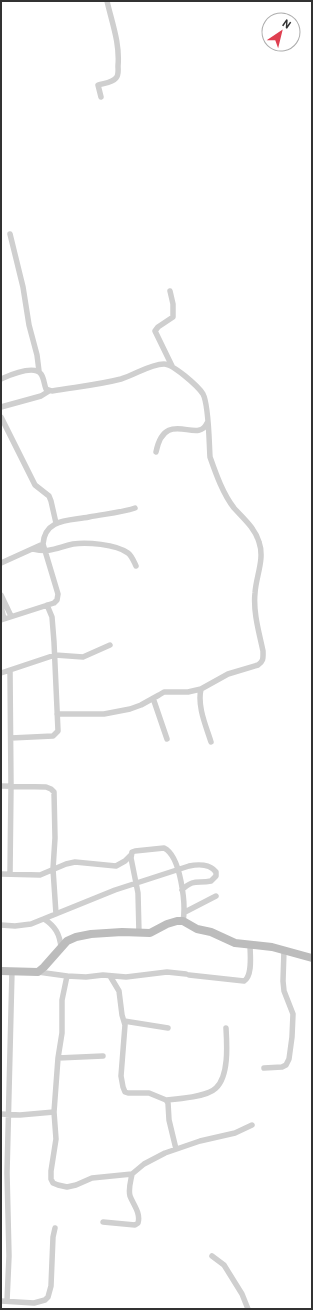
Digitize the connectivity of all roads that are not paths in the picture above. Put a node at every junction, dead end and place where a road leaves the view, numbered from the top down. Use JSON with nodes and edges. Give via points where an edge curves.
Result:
{"nodes":[{"id":1,"x":107,"y":1,"type":"edge"},
{"id":2,"x":101,"y":97,"type":"dead end"},
{"id":3,"x":10,"y":234,"type":"dead end"},
{"id":4,"x":170,"y":291,"type":"dead end"},
{"id":5,"x":172,"y":366,"type":"junction"},
{"id":6,"x":39,"y":372,"type":"junction"},
{"id":7,"x":1,"y":379,"type":"edge"},
{"id":8,"x":49,"y":391,"type":"junction"},
{"id":9,"x":1,"y":407,"type":"edge"},
{"id":10,"x":1,"y":417,"type":"edge"},
{"id":11,"x":207,"y":423,"type":"junction"},
{"id":12,"x":156,"y":452,"type":"dead end"},
{"id":13,"x":135,"y":508,"type":"dead end"},
{"id":14,"x":56,"y":523,"type":"junction"},
{"id":15,"x":43,"y":544,"type":"junction"},
{"id":16,"x":33,"y":549,"type":"junction"},
{"id":17,"x":45,"y":551,"type":"junction"},
{"id":18,"x":1,"y":563,"type":"edge"},
{"id":19,"x":136,"y":566,"type":"dead end"},
{"id":20,"x":1,"y":590,"type":"edge"},
{"id":21,"x":1,"y":595,"type":"edge"},
{"id":22,"x":47,"y":605,"type":"junction"},
{"id":23,"x":1,"y":606,"type":"edge"},
{"id":24,"x":11,"y":616,"type":"junction"},
{"id":25,"x":3,"y":619,"type":"edge"},
{"id":26,"x":110,"y":645,"type":"dead end"},
{"id":27,"x":56,"y":655,"type":"junction"},
{"id":28,"x":10,"y":670,"type":"junction"},
{"id":29,"x":1,"y":673,"type":"edge"},
{"id":30,"x":201,"y":689,"type":"junction"},
{"id":31,"x":153,"y":698,"type":"junction"},
{"id":32,"x":57,"y":714,"type":"junction"},
{"id":33,"x":11,"y":738,"type":"junction"},
{"id":34,"x":167,"y":739,"type":"dead end"},
{"id":35,"x":211,"y":742,"type":"dead end"},
{"id":36,"x":1,"y":786,"type":"edge"},
{"id":37,"x":11,"y":786,"type":"junction"},
{"id":38,"x":131,"y":855,"type":"junction"},
{"id":39,"x":53,"y":869,"type":"junction"},
{"id":40,"x":177,"y":870,"type":"junction"},
{"id":41,"x":1,"y":874,"type":"edge"},
{"id":42,"x":10,"y":874,"type":"junction"},
{"id":43,"x":136,"y":883,"type":"junction"},
{"id":44,"x":182,"y":890,"type":"junction"},
{"id":45,"x":216,"y":896,"type":"dead end"},
{"id":46,"x":185,"y":912,"type":"junction"},
{"id":47,"x":56,"y":914,"type":"junction"},
{"id":48,"x":44,"y":919,"type":"junction"},
{"id":49,"x":183,"y":921,"type":"junction"},
{"id":50,"x":1,"y":925,"type":"edge"},
{"id":51,"x":139,"y":933,"type":"junction"},
{"id":52,"x":250,"y":945,"type":"junction"},
{"id":53,"x":60,"y":948,"type":"junction"},
{"id":54,"x":284,"y":950,"type":"junction"},
{"id":55,"x":312,"y":958,"type":"edge"},
{"id":56,"x":1,"y":971,"type":"edge"},
{"id":57,"x":12,"y":971,"type":"junction"},
{"id":58,"x":38,"y":972,"type":"junction"},
{"id":59,"x":67,"y":976,"type":"junction"},
{"id":60,"x":110,"y":976,"type":"junction"},
{"id":61,"x":124,"y":1021,"type":"junction"},
{"id":62,"x":168,"y":1028,"type":"dead end"},
{"id":63,"x":226,"y":1028,"type":"dead end"},
{"id":64,"x":103,"y":1056,"type":"dead end"},
{"id":65,"x":58,"y":1058,"type":"junction"},
{"id":66,"x":264,"y":1068,"type":"dead end"},
{"id":67,"x":166,"y":1100,"type":"junction"},
{"id":68,"x":54,"y":1112,"type":"junction"},
{"id":69,"x":1,"y":1114,"type":"edge"},
{"id":70,"x":9,"y":1115,"type":"junction"},
{"id":71,"x":252,"y":1125,"type":"dead end"},
{"id":72,"x":176,"y":1149,"type":"junction"},
{"id":73,"x":132,"y":1174,"type":"junction"},
{"id":74,"x":104,"y":1222,"type":"dead end"},
{"id":75,"x":55,"y":1228,"type":"dead end"},
{"id":76,"x":212,"y":1256,"type":"dead end"},
{"id":77,"x":4,"y":1301,"type":"edge"},
{"id":78,"x":248,"y":1309,"type":"edge"}],
"edges":[{"from":1,"to":2,"type":"street","via":[[115,30],[119,60],[116,78],[98,85]]},
{"from":3,"to":6,"type":"street","via":[[24,287]]},
{"from":4,"to":5,"type":"street","via":[[173,317],[155,331]]},
{"from":5,"to":8,"type":"street","via":[[159,365],[119,380]]},
{"from":5,"to":11,"type":"street","via":[[203,394]]},
{"from":6,"to":7,"type":"street","via":[[28,370]]},
{"from":6,"to":8,"type":"street"},
{"from":8,"to":9,"type":"street","via":[[41,396]]},
{"from":10,"to":14,"type":"street","via":[[35,485],[49,496]]},
{"from":11,"to":12,"type":"street","via":[[200,431],[167,431],[160,439]]},
{"from":11,"to":30,"type":"street","via":[[210,458],[217,475],[233,507],[249,525],[259,542],[262,560],[256,582],[255,608],[264,658],[258,665],[228,674]]},
{"from":13,"to":14,"type":"street"},
{"from":14,"to":15,"type":"street","via":[[47,530]]},
{"from":15,"to":16,"type":"street"},
{"from":15,"to":17,"type":"street"},
{"from":16,"to":17,"type":"street"},
{"from":16,"to":18,"type":"street"},
{"from":17,"to":19,"type":"street","via":[[73,544],[93,544],[123,550]]},
{"from":17,"to":22,"type":"street","via":[[58,594],[57,600]]},
{"from":20,"to":21,"type":"street"},
{"from":21,"to":24,"type":"street"},
{"from":22,"to":24,"type":"street"},
{"from":22,"to":27,"type":"street","via":[[52,617]]},
{"from":23,"to":25,"type":"street"},
{"from":24,"to":25,"type":"street"},
{"from":26,"to":27,"type":"street","via":[[83,657]]},
{"from":27,"to":28,"type":"street"},
{"from":27,"to":32,"type":"street"},
{"from":28,"to":29,"type":"street"},
{"from":28,"to":33,"type":"street"},
{"from":30,"to":31,"type":"street","via":[[164,692]]},
{"from":30,"to":35,"type":"street","via":[[199,698]]},
{"from":31,"to":32,"type":"street","via":[[141,705],[118,712]]},
{"from":31,"to":34,"type":"street"},
{"from":32,"to":33,"type":"street","via":[[58,731],[53,736]]},
{"from":33,"to":37,"type":"street"},
{"from":36,"to":37,"type":"street"},
{"from":37,"to":39,"type":"street","via":[[46,787],[54,792]]},
{"from":37,"to":42,"type":"street"},
{"from":38,"to":39,"type":"street","via":[[116,866],[75,862]]},
{"from":38,"to":40,"type":"street","via":[[135,851],[164,848],[172,854]]},
{"from":38,"to":43,"type":"street"},
{"from":39,"to":42,"type":"street","via":[[40,875]]},
{"from":39,"to":47,"type":"street"},
{"from":40,"to":43,"type":"street"},
{"from":40,"to":44,"type":"street"},
{"from":40,"to":44,"type":"street","via":[[199,865],[210,867],[216,872],[216,876],[211,880],[190,884]]},
{"from":41,"to":42,"type":"street"},
{"from":43,"to":47,"type":"street"},
{"from":43,"to":51,"type":"street"},
{"from":44,"to":46,"type":"street"},
{"from":45,"to":46,"type":"street"},
{"from":46,"to":49,"type":"street"},
{"from":47,"to":48,"type":"street"},
{"from":48,"to":50,"type":"street","via":[[24,925]]},
{"from":48,"to":53,"type":"street","via":[[58,932]]},
{"from":49,"to":51,"type":"street","via":[[167,924],[150,933]]},
{"from":49,"to":52,"type":"street","via":[[197,929],[236,943]]},
{"from":51,"to":53,"type":"street","via":[[83,935],[71,938]]},
{"from":52,"to":54,"type":"street"},
{"from":52,"to":60,"type":"street","via":[[250,974],[244,980],[167,972]]},
{"from":53,"to":58,"type":"street"},
{"from":54,"to":55,"type":"street"},
{"from":54,"to":66,"type":"street","via":[[283,981],[293,1014],[290,1050],[286,1065]]},
{"from":56,"to":57,"type":"street"},
{"from":57,"to":58,"type":"street"},
{"from":57,"to":70,"type":"street"},
{"from":58,"to":59,"type":"street"},
{"from":59,"to":60,"type":"street"},
{"from":59,"to":65,"type":"street","via":[[62,1000],[62,1033]]},
{"from":60,"to":61,"type":"street","via":[[120,991]]},
{"from":61,"to":62,"type":"street"},
{"from":61,"to":67,"type":"street","via":[[121,1076],[125,1092],[149,1094]]},
{"from":63,"to":67,"type":"street","via":[[226,1064],[222,1080],[216,1088],[208,1093]]},
{"from":64,"to":65,"type":"street"},
{"from":65,"to":68,"type":"street"},
{"from":67,"to":72,"type":"street"},
{"from":68,"to":70,"type":"street"},
{"from":68,"to":73,"type":"street","via":[[56,1139],[50,1171],[53,1183],[76,1185],[92,1178]]},
{"from":69,"to":70,"type":"street"},
{"from":70,"to":77,"type":"street","via":[[9,1256]]},
{"from":71,"to":72,"type":"street","via":[[235,1133]]},
{"from":72,"to":73,"type":"street","via":[[144,1164]]},
{"from":73,"to":74,"type":"street","via":[[129,1191],[137,1210],[138,1222],[135,1225]]},
{"from":75,"to":77,"type":"street","via":[[48,1297],[34,1303]]},
{"from":76,"to":78,"type":"street","via":[[224,1265]]}]}
